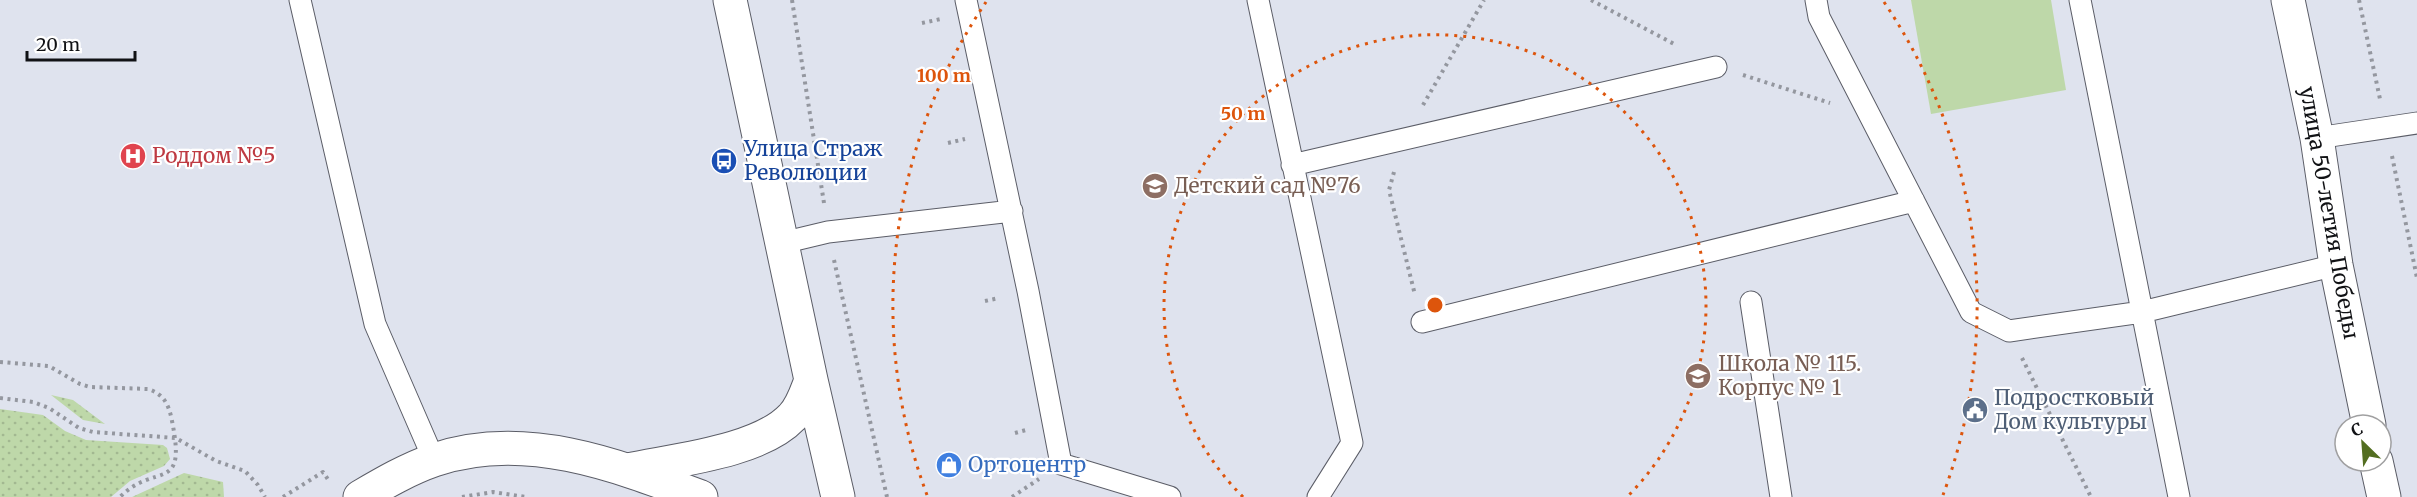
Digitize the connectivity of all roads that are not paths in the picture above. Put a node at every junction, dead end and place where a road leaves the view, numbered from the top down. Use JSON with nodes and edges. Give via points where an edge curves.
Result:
{"nodes":[{"id":1,"x":300,"y":0,"type":"edge"},
{"id":2,"x":730,"y":0,"type":"edge"},
{"id":3,"x":966,"y":0,"type":"edge"},
{"id":4,"x":1258,"y":0,"type":"edge"},
{"id":5,"x":1816,"y":0,"type":"edge"},
{"id":6,"x":2080,"y":0,"type":"edge"},
{"id":7,"x":2288,"y":0,"type":"edge"},
{"id":8,"x":1716,"y":67,"type":"dead end"},
{"id":9,"x":2417,"y":123,"type":"edge"},
{"id":10,"x":2317,"y":138,"type":"junction"},
{"id":11,"x":1292,"y":165,"type":"junction"},
{"id":12,"x":1914,"y":201,"type":"junction"},
{"id":13,"x":1012,"y":211,"type":"junction"},
{"id":14,"x":782,"y":243,"type":"junction"},
{"id":15,"x":2336,"y":265,"type":"junction"},
{"id":16,"x":1751,"y":302,"type":"dead end"},
{"id":17,"x":2142,"y":312,"type":"junction"},
{"id":18,"x":1422,"y":322,"type":"dead end"},
{"id":19,"x":811,"y":380,"type":"junction"},
{"id":20,"x":2367,"y":413,"type":"edge"},
{"id":21,"x":434,"y":460,"type":"junction"},
{"id":22,"x":628,"y":470,"type":"junction"},
{"id":23,"x":2379,"y":473,"type":"edge"},
{"id":24,"x":360,"y":497,"type":"edge"},
{"id":25,"x":701,"y":497,"type":"edge"},
{"id":26,"x":838,"y":497,"type":"edge"},
{"id":27,"x":1170,"y":497,"type":"edge"},
{"id":28,"x":1318,"y":497,"type":"edge"},
{"id":29,"x":1781,"y":497,"type":"edge"},
{"id":30,"x":2179,"y":497,"type":"edge"},
{"id":31,"x":2384,"y":497,"type":"edge"}],
"edges":[{"from":1,"to":21,"type":"lane","via":[[375,324]]},
{"from":2,"to":14,"type":"street"},
{"from":3,"to":13,"type":"lane"},
{"from":4,"to":11,"type":"lane"},
{"from":5,"to":12,"type":"lane","via":[[1819,16]]},
{"from":6,"to":17,"type":"lane"},
{"from":7,"to":10,"type":"street","name":"улица 50-летия Победы"},
{"from":8,"to":11,"type":"lane"},
{"from":9,"to":10,"type":"lane"},
{"from":10,"to":15,"type":"street","name":"улица 50-летия Победы"},
{"from":11,"to":28,"type":"lane","via":[[1352,443]]},
{"from":12,"to":17,"type":"lane","via":[[1971,312],[2009,331]]},
{"from":12,"to":18,"type":"lane"},
{"from":13,"to":14,"type":"lane","via":[[828,232]]},
{"from":13,"to":27,"type":"lane","via":[[1061,464]]},
{"from":14,"to":19,"type":"street"},
{"from":15,"to":17,"type":"lane"},
{"from":15,"to":20,"type":"street","name":"улица 50-летия Победы"},
{"from":16,"to":29,"type":"lane"},
{"from":17,"to":30,"type":"lane"},
{"from":19,"to":22,"type":"street","via":[[803,401],[779,429],[735,448]]},
{"from":19,"to":26,"type":"street"},
{"from":21,"to":22,"type":"street","via":[[468,452],[533,449]]},
{"from":21,"to":24,"type":"street"},
{"from":22,"to":25,"type":"street"},
{"from":23,"to":31,"type":"street"}]}
